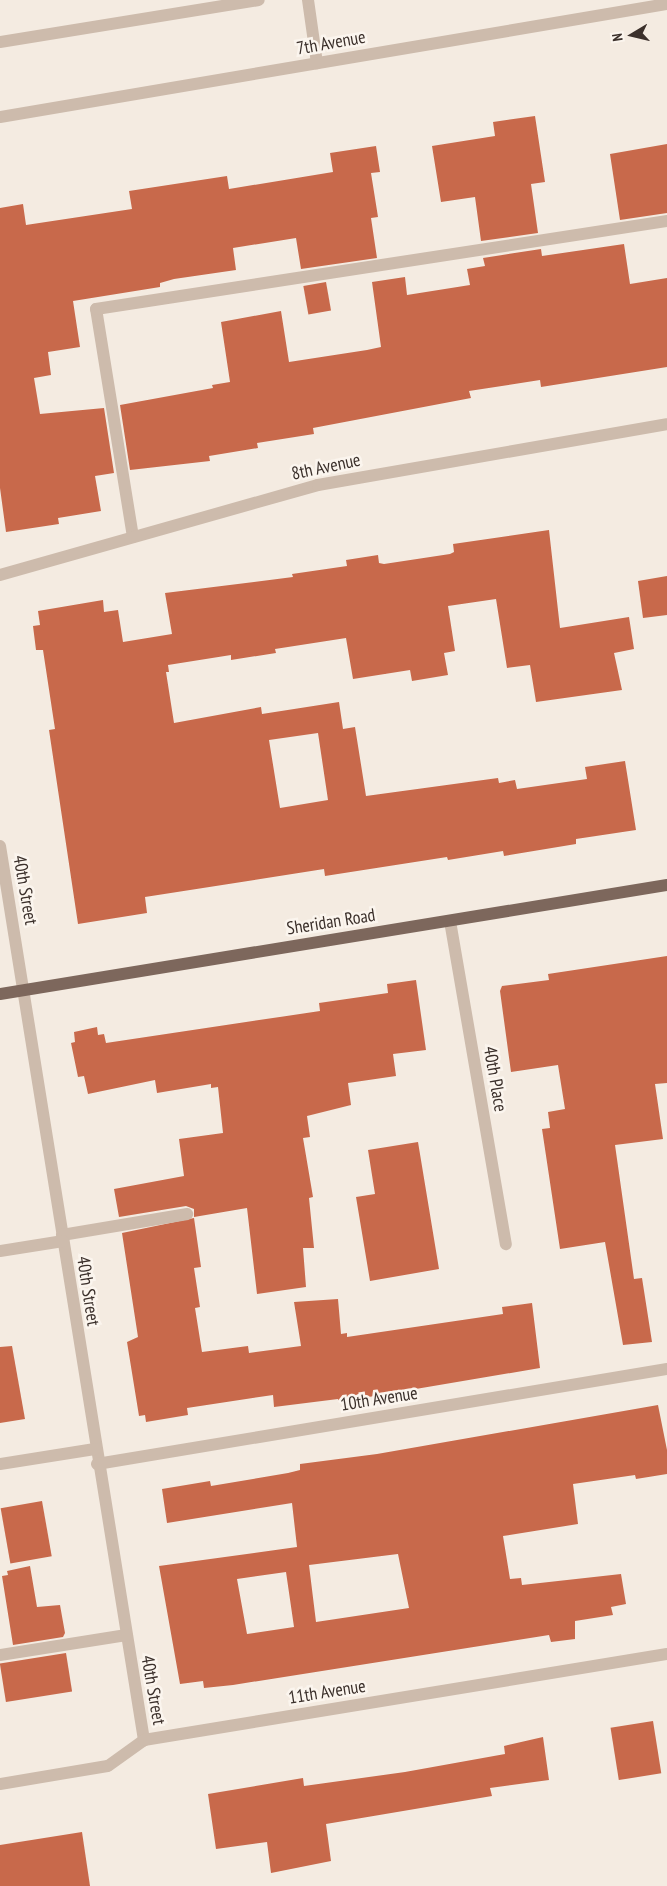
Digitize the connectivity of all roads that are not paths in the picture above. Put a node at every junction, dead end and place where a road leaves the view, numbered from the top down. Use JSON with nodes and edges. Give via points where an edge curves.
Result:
{"nodes":[{"id":1,"x":259,"y":0,"type":"edge"},
{"id":2,"x":308,"y":0,"type":"edge"},
{"id":3,"x":667,"y":4,"type":"edge"},
{"id":4,"x":0,"y":42,"type":"edge"},
{"id":5,"x":317,"y":63,"type":"junction"},
{"id":6,"x":0,"y":117,"type":"edge"},
{"id":7,"x":667,"y":221,"type":"edge"},
{"id":8,"x":667,"y":424,"type":"edge"},
{"id":9,"x":134,"y":537,"type":"junction"},
{"id":10,"x":0,"y":575,"type":"edge"},
{"id":11,"x":0,"y":846,"type":"edge"},
{"id":12,"x":667,"y":885,"type":"edge"},
{"id":13,"x":450,"y":921,"type":"junction"},
{"id":14,"x":25,"y":990,"type":"junction"},
{"id":15,"x":0,"y":994,"type":"edge"},
{"id":16,"x":187,"y":1214,"type":"dead end"},
{"id":17,"x":63,"y":1238,"type":"junction"},
{"id":18,"x":506,"y":1244,"type":"dead end"},
{"id":19,"x":0,"y":1251,"type":"edge"},
{"id":20,"x":667,"y":1369,"type":"edge"},
{"id":21,"x":95,"y":1449,"type":"junction"},
{"id":22,"x":0,"y":1464,"type":"edge"},
{"id":23,"x":97,"y":1464,"type":"junction"},
{"id":24,"x":126,"y":1635,"type":"junction"},
{"id":25,"x":667,"y":1654,"type":"edge"},
{"id":26,"x":0,"y":1655,"type":"edge"},
{"id":27,"x":144,"y":1740,"type":"junction"},
{"id":28,"x":0,"y":1784,"type":"edge"}],
"edges":[{"from":1,"to":4,"type":"street"},
{"from":2,"to":5,"type":"street"},
{"from":3,"to":5,"type":"street","name":"7th Avenue"},
{"from":5,"to":6,"type":"street","name":"7th Avenue"},
{"from":7,"to":9,"type":"street","via":[[96,309]]},
{"from":8,"to":9,"type":"street","name":"8th Avenue","via":[[318,485]]},
{"from":9,"to":10,"type":"street","name":"8th Avenue"},
{"from":11,"to":14,"type":"street","name":"40th Street"},
{"from":12,"to":13,"type":"main road","name":"Sheridan Road"},
{"from":13,"to":14,"type":"main road","name":"Sheridan Road"},
{"from":13,"to":18,"type":"street","name":"40th Place"},
{"from":14,"to":15,"type":"main road","name":"Sheridan Road"},
{"from":14,"to":17,"type":"street","name":"40th Street"},
{"from":16,"to":17,"type":"street"},
{"from":17,"to":19,"type":"street"},
{"from":17,"to":21,"type":"street","name":"40th Street"},
{"from":20,"to":23,"type":"street","name":"10th Avenue"},
{"from":21,"to":22,"type":"street"},
{"from":21,"to":23,"type":"street","name":"40th Street"},
{"from":23,"to":24,"type":"street","name":"40th Street"},
{"from":24,"to":26,"type":"street"},
{"from":24,"to":27,"type":"street","name":"40th Street"},
{"from":25,"to":27,"type":"street","name":"11th Avenue"},
{"from":27,"to":28,"type":"street","name":"11th Avenue","via":[[108,1766]]}]}
